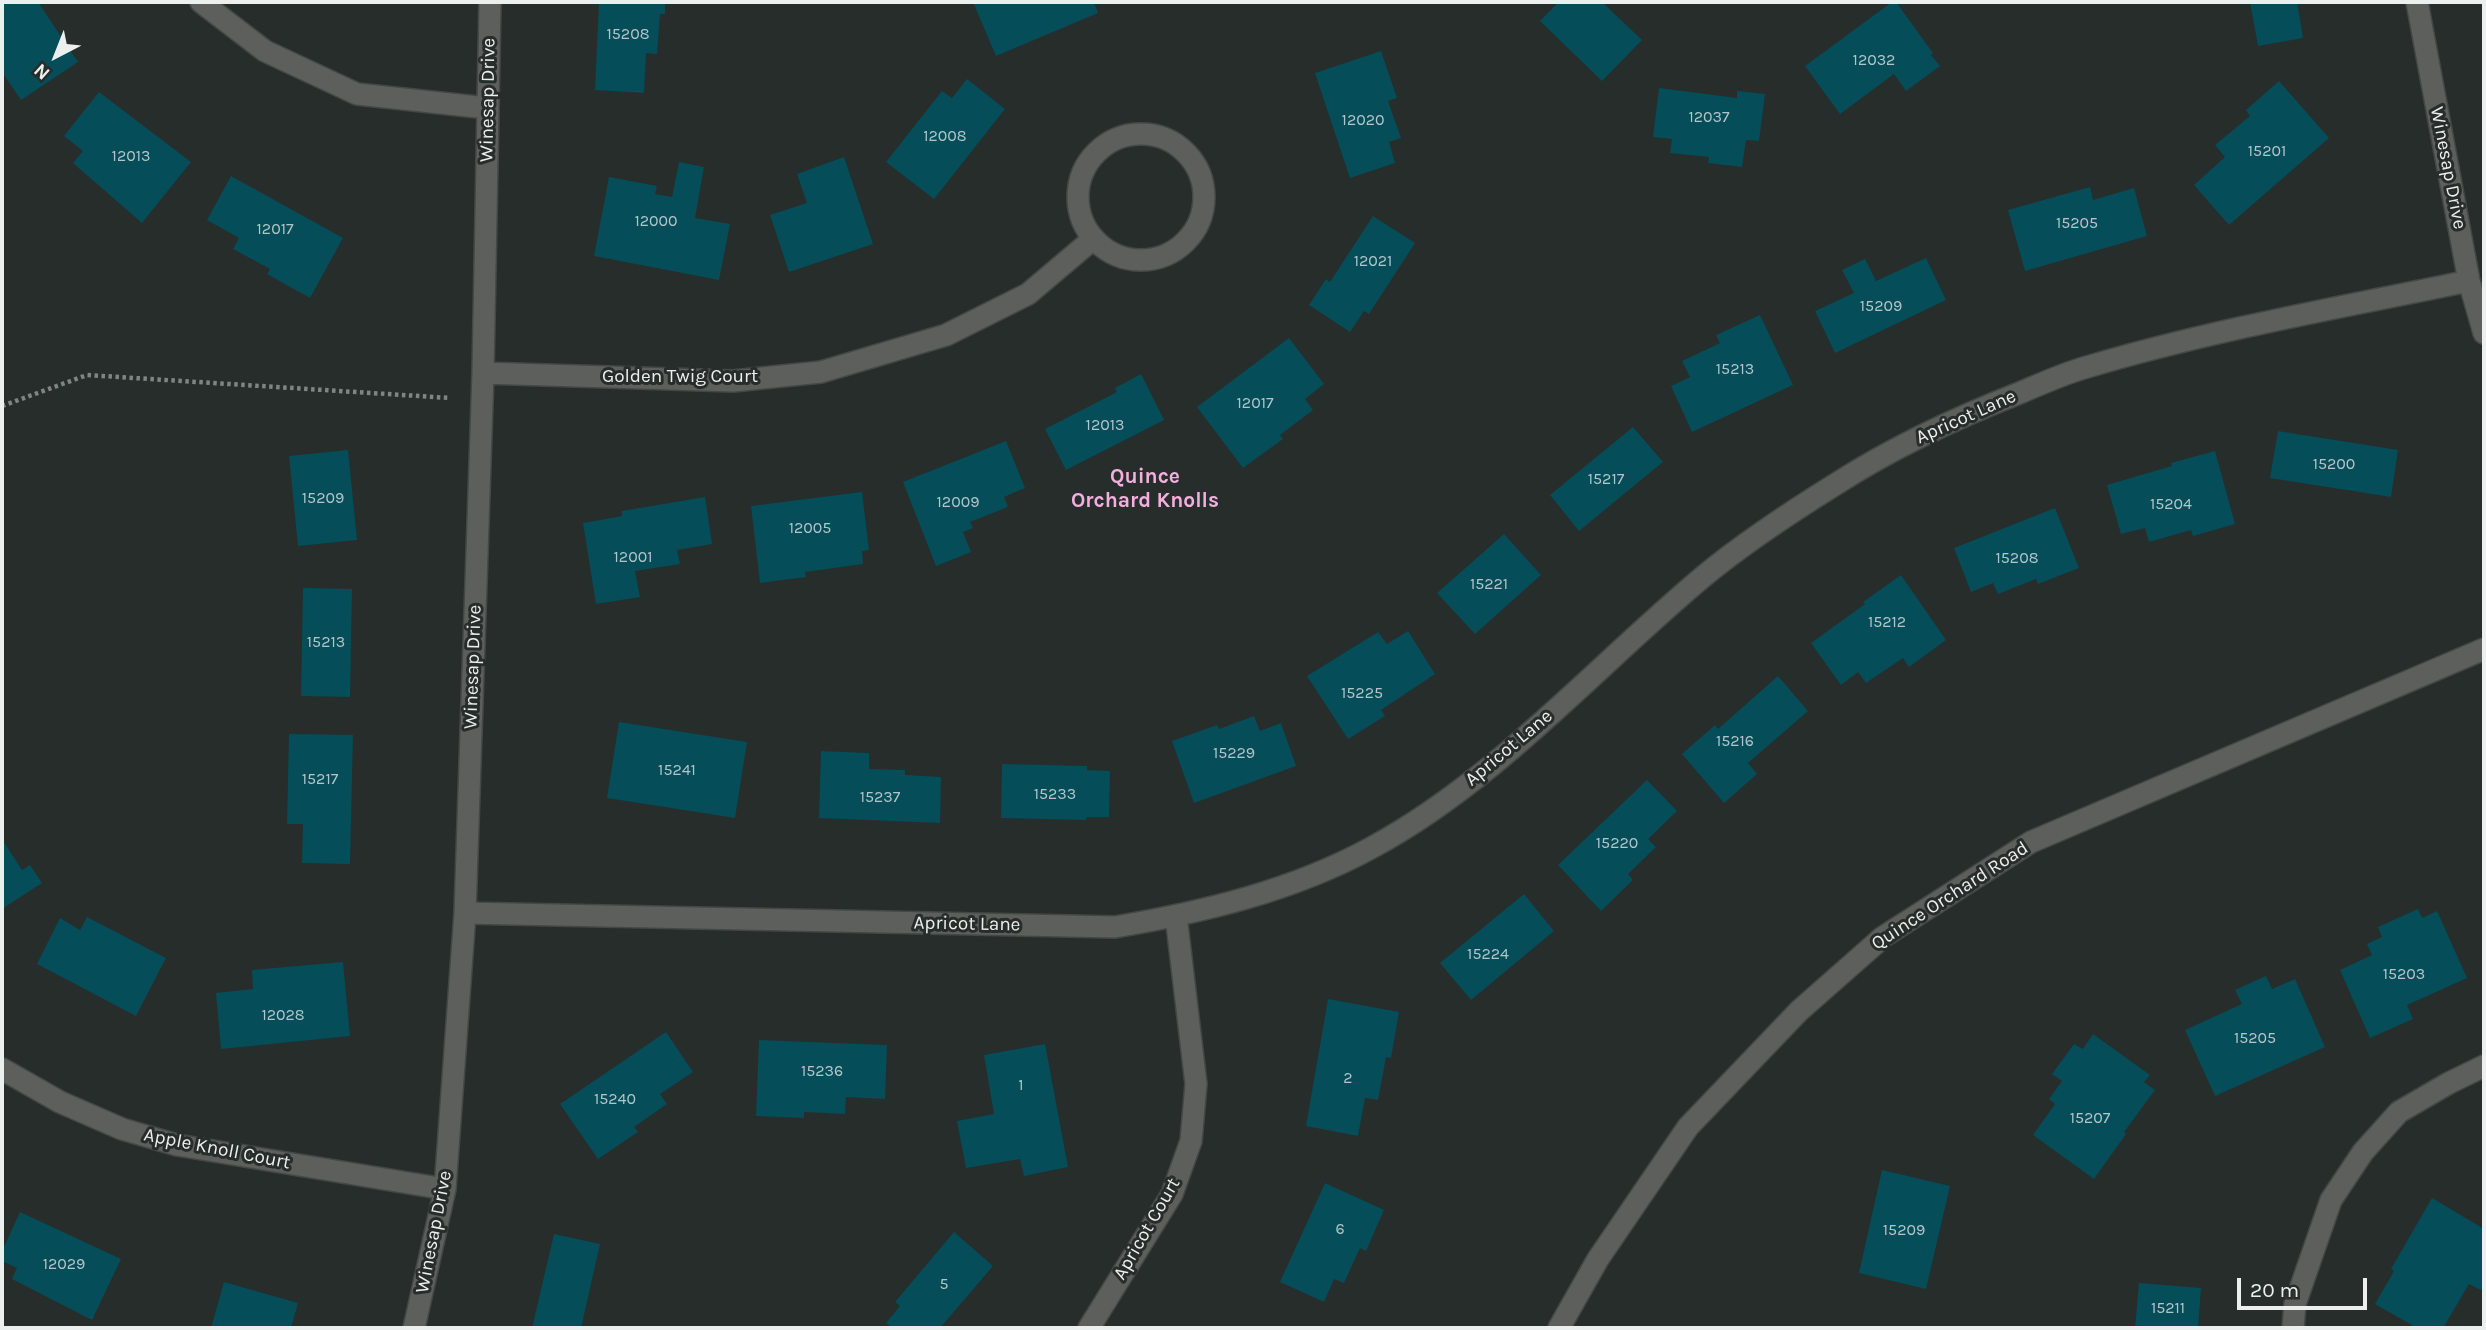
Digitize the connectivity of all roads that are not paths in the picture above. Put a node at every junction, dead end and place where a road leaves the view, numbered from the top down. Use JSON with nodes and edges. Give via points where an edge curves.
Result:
{"nodes":[{"id":1,"x":201,"y":2,"type":"edge"},
{"id":2,"x":490,"y":2,"type":"edge"},
{"id":3,"x":2417,"y":2,"type":"edge"},
{"id":4,"x":487,"y":108,"type":"junction"},
{"id":5,"x":1093,"y":239,"type":"junction"},
{"id":6,"x":2469,"y":281,"type":"junction"},
{"id":7,"x":2484,"y":333,"type":"edge"},
{"id":8,"x":483,"y":373,"type":"junction"},
{"id":9,"x":2484,"y":649,"type":"edge"},
{"id":10,"x":465,"y":913,"type":"junction"},
{"id":11,"x":1176,"y":916,"type":"junction"},
{"id":12,"x":2484,"y":1066,"type":"edge"},
{"id":13,"x":2,"y":1069,"type":"edge"},
{"id":14,"x":445,"y":1189,"type":"junction"},
{"id":15,"x":414,"y":1328,"type":"edge"},
{"id":16,"x":1089,"y":1328,"type":"edge"},
{"id":17,"x":1559,"y":1328,"type":"edge"},
{"id":18,"x":2293,"y":1328,"type":"edge"}],
"edges":[{"from":1,"to":4,"type":"street","via":[[265,51],[357,94]]},
{"from":2,"to":4,"type":"street","name":"Winesap Drive"},
{"from":3,"to":6,"type":"street","name":"Winesap Drive"},
{"from":4,"to":8,"type":"street","name":"Winesap Drive"},
{"from":5,"to":5,"type":"street","via":[[1129,260],[1170,254],[1187,242],[1205,205],[1204,184],[1196,164],[1182,148],[1154,135],[1123,136],[1104,145],[1089,160],[1080,179],[1082,220]]},
{"from":5,"to":8,"type":"street","name":"Golden Twig Court","via":[[1028,295],[946,335],[821,372],[733,381]]},
{"from":6,"to":7,"type":"street","name":"Winesap Drive"},
{"from":6,"to":11,"type":"street","name":"Apricot Lane","via":[[2194,338],[2082,368],[1929,431],[1839,481],[1706,574],[1485,771],[1427,814],[1317,875]]},
{"from":8,"to":10,"type":"street","name":"Winesap Drive"},
{"from":9,"to":17,"type":"street","name":"Quince Orchard Road","via":[[2031,842],[1883,937],[1799,1011],[1688,1127],[1598,1259]]},
{"from":10,"to":11,"type":"street","name":"Apricot Lane","via":[[1115,927]]},
{"from":10,"to":14,"type":"street","name":"Winesap Drive"},
{"from":11,"to":16,"type":"street","name":"Apricot Court","via":[[1196,1084],[1191,1141],[1172,1194]]},
{"from":12,"to":18,"type":"street","via":[[2399,1112],[2363,1152],[2331,1200],[2295,1304]]},
{"from":13,"to":14,"type":"street","name":"Apple Knoll Court","via":[[122,1129],[177,1144]]},
{"from":14,"to":15,"type":"street","name":"Winesap Drive"}]}
